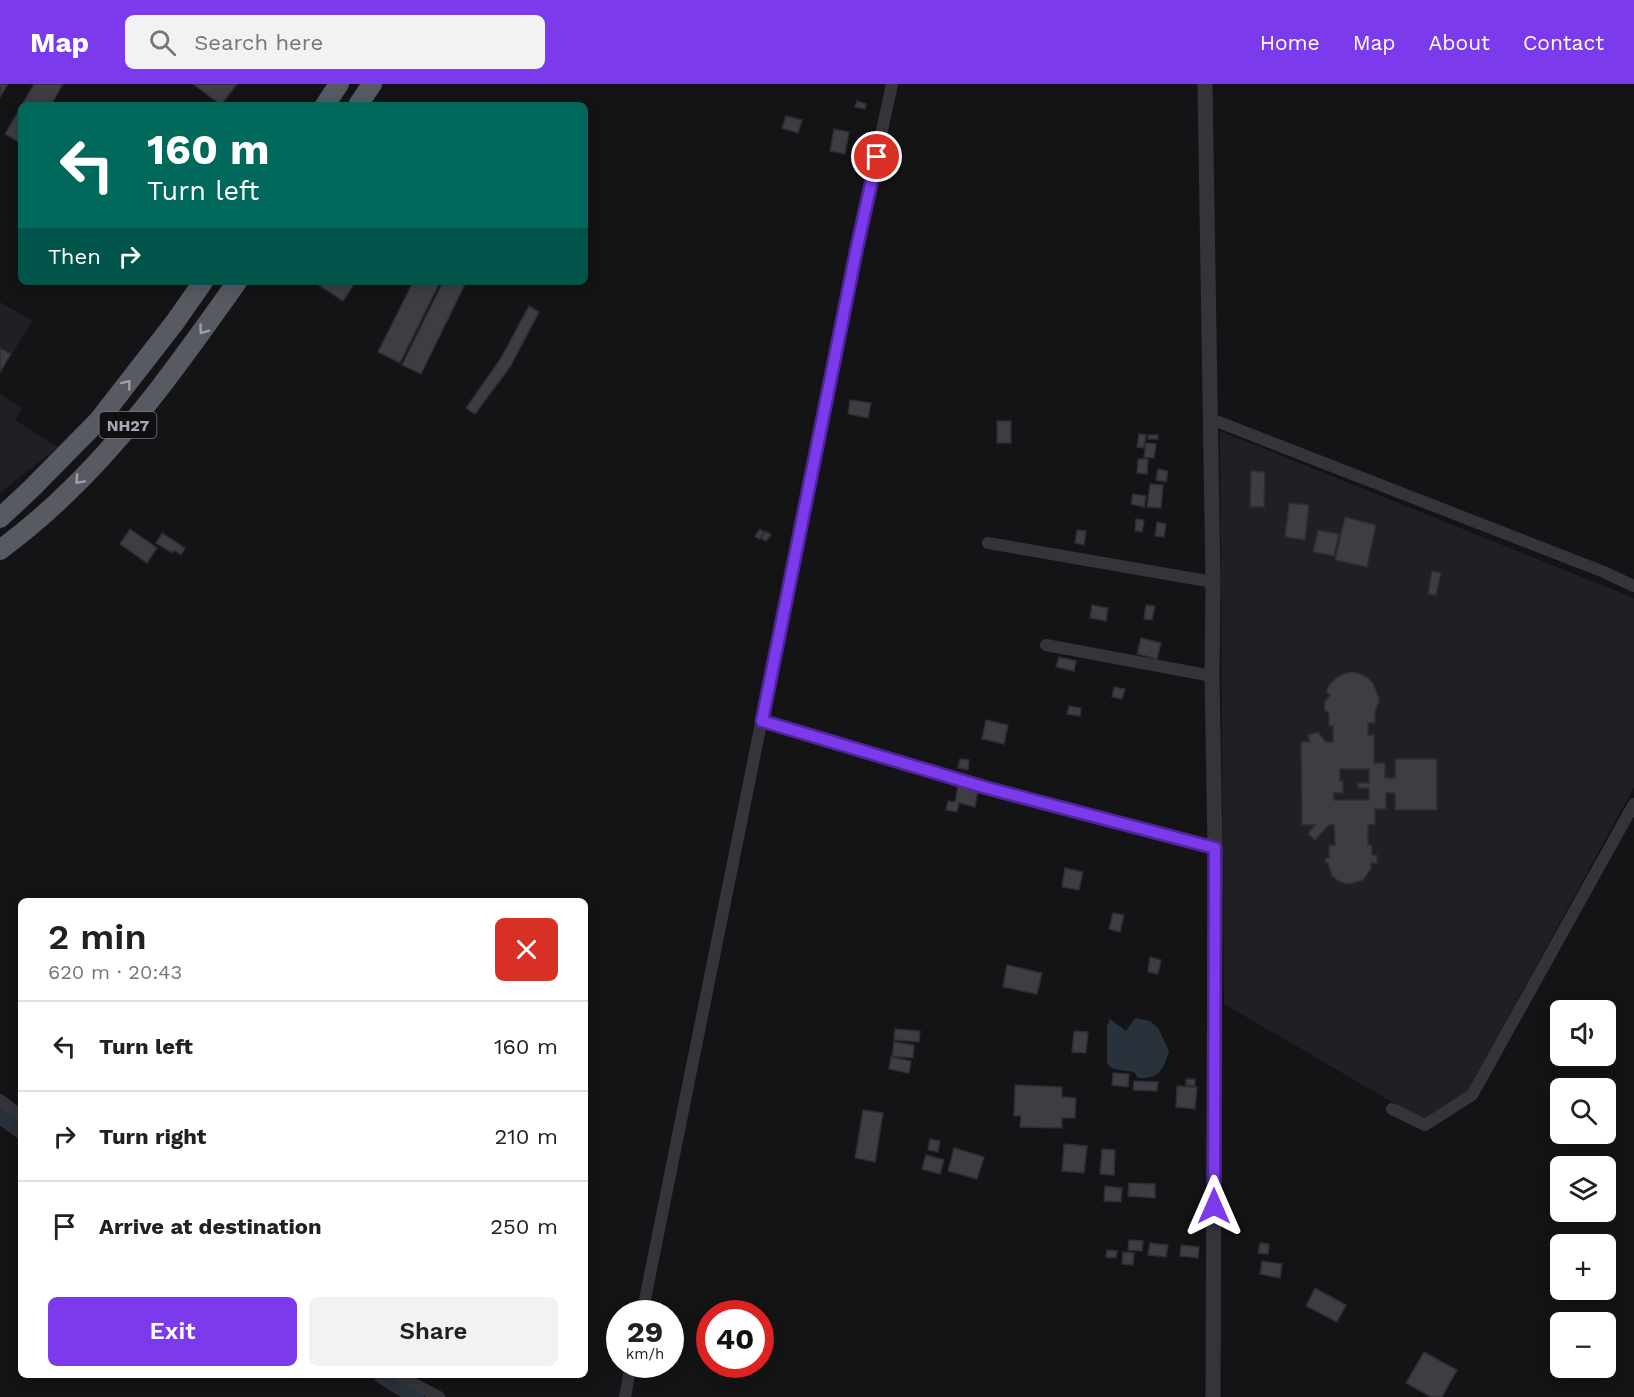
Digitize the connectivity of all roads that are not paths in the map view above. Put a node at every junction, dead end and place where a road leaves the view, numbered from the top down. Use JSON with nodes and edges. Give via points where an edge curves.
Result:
{"nodes":[{"id":1,"x":339,"y":84,"type":"edge"},
{"id":2,"x":372,"y":84,"type":"edge"},
{"id":3,"x":892,"y":84,"type":"edge"},
{"id":4,"x":1205,"y":84,"type":"edge"},
{"id":5,"x":326,"y":102,"type":"edge"},
{"id":6,"x":360,"y":102,"type":"edge"},
{"id":7,"x":201,"y":285,"type":"edge"},
{"id":8,"x":235,"y":285,"type":"edge"},
{"id":9,"x":1211,"y":419,"type":"junction"},
{"id":10,"x":0,"y":518,"type":"edge"},
{"id":11,"x":988,"y":543,"type":"dead end"},
{"id":12,"x":0,"y":550,"type":"edge"},
{"id":13,"x":1213,"y":582,"type":"junction"},
{"id":14,"x":1634,"y":586,"type":"edge"},
{"id":15,"x":1046,"y":645,"type":"dead end"},
{"id":16,"x":1212,"y":676,"type":"junction"},
{"id":17,"x":762,"y":721,"type":"junction"},
{"id":18,"x":1634,"y":804,"type":"edge"},
{"id":19,"x":1215,"y":848,"type":"junction"},
{"id":20,"x":0,"y":1100,"type":"edge"},
{"id":21,"x":1392,"y":1109,"type":"dead end"},
{"id":22,"x":18,"y":1114,"type":"edge"},
{"id":23,"x":645,"y":1300,"type":"edge"},
{"id":24,"x":403,"y":1378,"type":"edge"},
{"id":25,"x":629,"y":1378,"type":"edge"},
{"id":26,"x":439,"y":1397,"type":"edge"},
{"id":27,"x":625,"y":1397,"type":"edge"},
{"id":28,"x":1213,"y":1397,"type":"edge"}],
"edges":[{"from":1,"to":5,"type":"highway"},
{"from":2,"to":6,"type":"highway"},
{"from":3,"to":17,"type":"street"},
{"from":4,"to":9,"type":"street"},
{"from":10,"to":7,"type":"highway","number":"NH27","one_way":true,"via":[[99,420]]},
{"from":8,"to":12,"type":"highway","number":"NH27","one_way":true,"via":[[107,451],[70,490]]},
{"from":9,"to":13,"type":"street"},
{"from":9,"to":14,"type":"street"},
{"from":11,"to":13,"type":"street"},
{"from":13,"to":16,"type":"street"},
{"from":15,"to":16,"type":"street"},
{"from":16,"to":19,"type":"street"},
{"from":17,"to":19,"type":"street","via":[[987,788]]},
{"from":17,"to":23,"type":"street"},
{"from":18,"to":21,"type":"street","via":[[1472,1095],[1425,1125]]},
{"from":19,"to":28,"type":"street"},
{"from":20,"to":22,"type":"street"},
{"from":24,"to":26,"type":"street"},
{"from":25,"to":27,"type":"street"}]}
